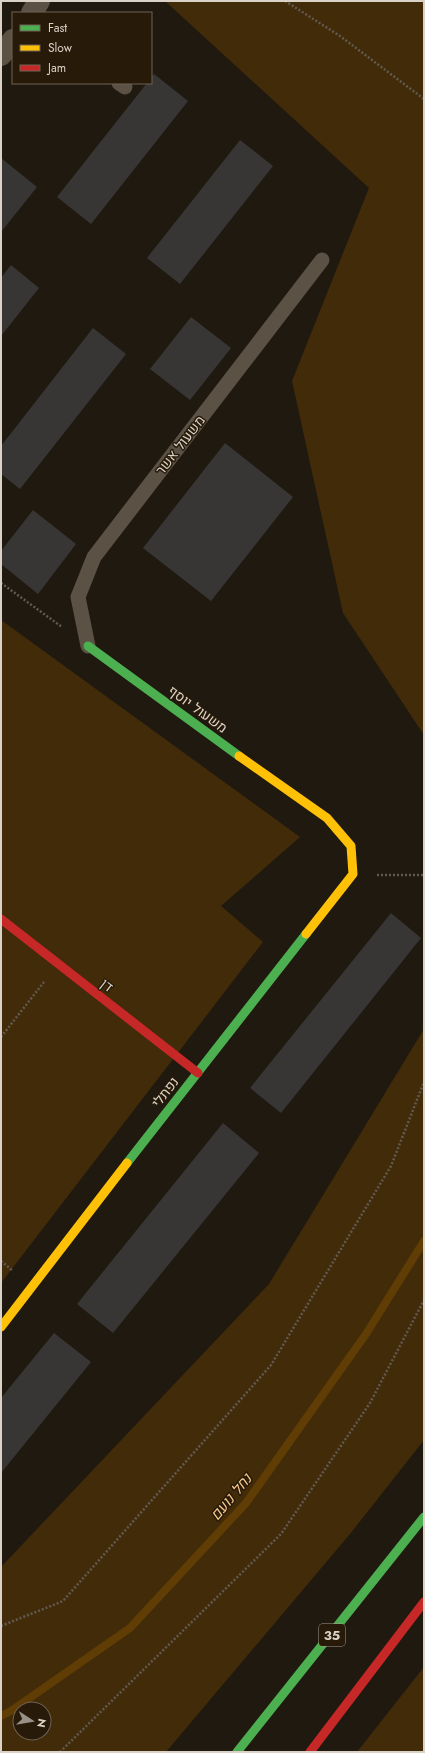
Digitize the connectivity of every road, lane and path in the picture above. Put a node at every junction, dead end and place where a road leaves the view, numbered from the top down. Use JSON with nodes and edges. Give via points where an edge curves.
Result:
{"nodes":[{"id":1,"x":39,"y":1,"type":"edge"},
{"id":2,"x":285,"y":1,"type":"edge"},
{"id":3,"x":33,"y":12,"type":"edge"},
{"id":4,"x":12,"y":41,"type":"edge"},
{"id":5,"x":1,"y":55,"type":"edge"},
{"id":6,"x":423,"y":98,"type":"edge"},
{"id":7,"x":424,"y":102,"type":"edge"},
{"id":8,"x":322,"y":260,"type":"dead end"},
{"id":9,"x":1,"y":583,"type":"edge"},
{"id":10,"x":88,"y":646,"type":"junction"},
{"id":11,"x":353,"y":874,"type":"junction"},
{"id":12,"x":424,"y":875,"type":"edge"},
{"id":13,"x":1,"y":919,"type":"edge"},
{"id":14,"x":57,"y":965,"type":"junction"},
{"id":15,"x":1,"y":1037,"type":"edge"},
{"id":16,"x":198,"y":1073,"type":"junction"},
{"id":17,"x":424,"y":1082,"type":"edge"},
{"id":18,"x":424,"y":1300,"type":"edge"},
{"id":19,"x":1,"y":1328,"type":"edge"},
{"id":20,"x":424,"y":1517,"type":"edge"},
{"id":21,"x":424,"y":1602,"type":"edge"},
{"id":22,"x":1,"y":1626,"type":"edge"},
{"id":23,"x":60,"y":1752,"type":"edge"},
{"id":24,"x":237,"y":1752,"type":"edge"},
{"id":25,"x":310,"y":1752,"type":"edge"}],
"edges":[{"from":1,"to":3,"type":"street"},
{"from":2,"to":6,"type":"path","via":[[340,36]]},
{"from":4,"to":5,"type":"street"},
{"from":6,"to":7,"type":"path"},
{"from":8,"to":10,"type":"lane","name":"משעול אשר","via":[[94,556],[78,597]]},
{"from":9,"to":10,"type":"path"},
{"from":10,"to":11,"type":"main road","name":"משעול יוסף","via":[[327,818],[351,846]]},
{"from":11,"to":12,"type":"path"},
{"from":11,"to":16,"type":"main road","name":"נפתלי"},
{"from":13,"to":14,"type":"main road","name":"דן"},
{"from":14,"to":15,"type":"path"},
{"from":14,"to":16,"type":"main road","name":"דן"},
{"from":16,"to":19,"type":"main road","name":"נפתלי"},
{"from":17,"to":22,"type":"path","via":[[391,1166],[271,1365],[63,1601]]},
{"from":18,"to":23,"type":"path","via":[[370,1403],[281,1534]]},
{"from":20,"to":24,"type":"main road","number":"35"},
{"from":21,"to":25,"type":"main road"}]}
